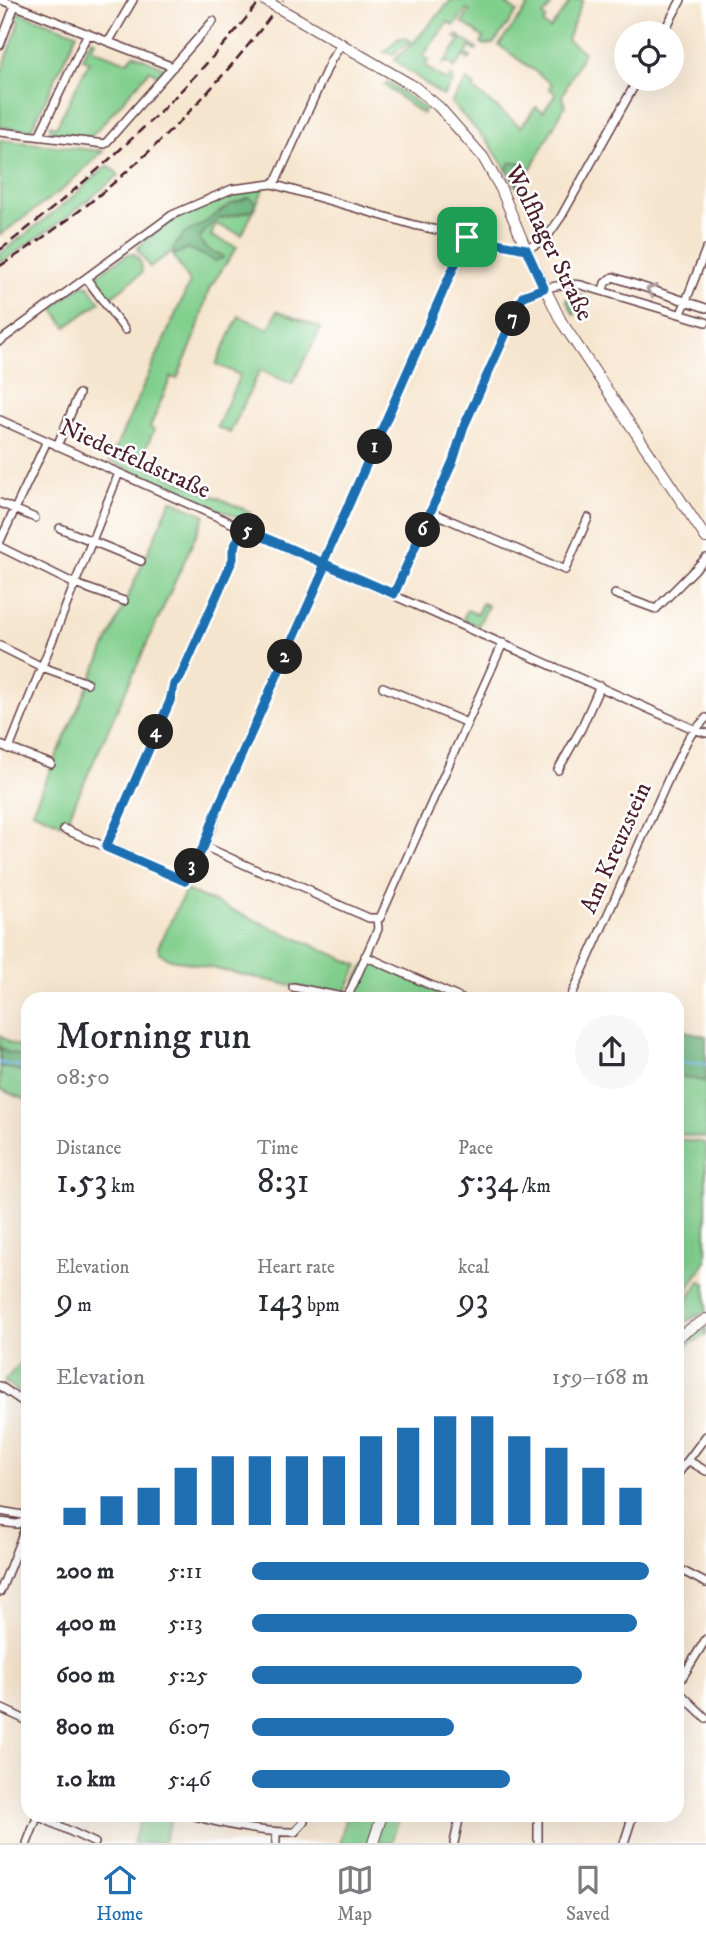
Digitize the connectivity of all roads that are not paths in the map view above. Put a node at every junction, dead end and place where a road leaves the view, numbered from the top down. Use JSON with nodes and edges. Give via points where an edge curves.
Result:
{"nodes":[{"id":1,"x":1,"y":0,"type":"edge"},
{"id":2,"x":133,"y":0,"type":"edge"},
{"id":3,"x":264,"y":0,"type":"edge"},
{"id":4,"x":681,"y":0,"type":"edge"},
{"id":5,"x":15,"y":5,"type":"junction"},
{"id":6,"x":212,"y":21,"type":"dead end"},
{"id":7,"x":670,"y":21,"type":"edge"},
{"id":8,"x":88,"y":33,"type":"junction"},
{"id":9,"x":109,"y":41,"type":"junction"},
{"id":10,"x":342,"y":43,"type":"junction"},
{"id":11,"x":0,"y":45,"type":"edge"},
{"id":12,"x":173,"y":67,"type":"junction"},
{"id":13,"x":631,"y":91,"type":"edge"},
{"id":14,"x":0,"y":132,"type":"edge"},
{"id":15,"x":39,"y":136,"type":"junction"},
{"id":16,"x":272,"y":184,"type":"junction"},
{"id":17,"x":467,"y":237,"type":"junction"},
{"id":18,"x":526,"y":249,"type":"junction"},
{"id":19,"x":706,"y":249,"type":"edge"},
{"id":20,"x":86,"y":278,"type":"junction"},
{"id":21,"x":544,"y":288,"type":"junction"},
{"id":22,"x":603,"y":290,"type":"junction"},
{"id":23,"x":685,"y":301,"type":"junction"},
{"id":24,"x":706,"y":308,"type":"edge"},
{"id":25,"x":681,"y":314,"type":"junction"},
{"id":26,"x":706,"y":322,"type":"edge"},
{"id":27,"x":125,"y":330,"type":"dead end"},
{"id":28,"x":0,"y":341,"type":"edge"},
{"id":29,"x":79,"y":394,"type":"dead end"},
{"id":30,"x":0,"y":420,"type":"edge"},
{"id":31,"x":47,"y":441,"type":"junction"},
{"id":32,"x":57,"y":446,"type":"junction"},
{"id":33,"x":119,"y":473,"type":"junction"},
{"id":34,"x":0,"y":503,"type":"edge"},
{"id":35,"x":15,"y":510,"type":"junction"},
{"id":36,"x":431,"y":512,"type":"junction"},
{"id":37,"x":35,"y":518,"type":"dead end"},
{"id":38,"x":588,"y":518,"type":"dead end"},
{"id":39,"x":60,"y":528,"type":"dead end"},
{"id":40,"x":243,"y":528,"type":"junction"},
{"id":41,"x":706,"y":538,"type":"edge"},
{"id":42,"x":0,"y":541,"type":"edge"},
{"id":43,"x":92,"y":542,"type":"junction"},
{"id":44,"x":0,"y":547,"type":"edge"},
{"id":45,"x":706,"y":558,"type":"edge"},
{"id":46,"x":141,"y":561,"type":"dead end"},
{"id":47,"x":322,"y":565,"type":"junction"},
{"id":48,"x":75,"y":584,"type":"junction"},
{"id":49,"x":394,"y":594,"type":"junction"},
{"id":50,"x":615,"y":594,"type":"dead end"},
{"id":51,"x":124,"y":601,"type":"dead end"},
{"id":52,"x":503,"y":643,"type":"junction"},
{"id":53,"x":0,"y":646,"type":"edge"},
{"id":54,"x":42,"y":667,"type":"junction"},
{"id":55,"x":87,"y":683,"type":"dead end"},
{"id":56,"x":383,"y":687,"type":"dead end"},
{"id":57,"x":600,"y":687,"type":"junction"},
{"id":58,"x":706,"y":718,"type":"edge"},
{"id":59,"x":467,"y":723,"type":"junction"},
{"id":60,"x":696,"y":730,"type":"junction"},
{"id":61,"x":706,"y":733,"type":"edge"},
{"id":62,"x":0,"y":745,"type":"edge"},
{"id":63,"x":9,"y":749,"type":"junction"},
{"id":64,"x":51,"y":764,"type":"dead end"},
{"id":65,"x":558,"y":771,"type":"dead end"},
{"id":66,"x":64,"y":829,"type":"dead end"},
{"id":67,"x":204,"y":846,"type":"junction"},
{"id":68,"x":106,"y":847,"type":"junction"},
{"id":69,"x":373,"y":919,"type":"junction"},
{"id":70,"x":365,"y":956,"type":"junction"},
{"id":71,"x":293,"y":987,"type":"dead end"},
{"id":72,"x":318,"y":992,"type":"edge"},
{"id":73,"x":350,"y":992,"type":"edge"},
{"id":74,"x":446,"y":992,"type":"edge"},
{"id":75,"x":573,"y":992,"type":"edge"},
{"id":76,"x":706,"y":1319,"type":"edge"},
{"id":77,"x":684,"y":1333,"type":"edge"},
{"id":78,"x":0,"y":1386,"type":"edge"},
{"id":79,"x":21,"y":1400,"type":"edge"},
{"id":80,"x":706,"y":1436,"type":"edge"},
{"id":81,"x":689,"y":1461,"type":"junction"},
{"id":82,"x":684,"y":1467,"type":"edge"},
{"id":83,"x":706,"y":1471,"type":"edge"},
{"id":84,"x":0,"y":1511,"type":"edge"},
{"id":85,"x":21,"y":1515,"type":"edge"},
{"id":86,"x":0,"y":1522,"type":"edge"},
{"id":87,"x":21,"y":1523,"type":"edge"},
{"id":88,"x":21,"y":1538,"type":"edge"},
{"id":89,"x":684,"y":1572,"type":"edge"},
{"id":90,"x":706,"y":1583,"type":"edge"},
{"id":91,"x":0,"y":1592,"type":"edge"},
{"id":92,"x":706,"y":1639,"type":"edge"},
{"id":93,"x":684,"y":1676,"type":"edge"},
{"id":94,"x":684,"y":1695,"type":"edge"},
{"id":95,"x":0,"y":1708,"type":"edge"},
{"id":96,"x":21,"y":1718,"type":"edge"},
{"id":97,"x":706,"y":1718,"type":"edge"},
{"id":98,"x":35,"y":1822,"type":"edge"},
{"id":99,"x":52,"y":1822,"type":"edge"},
{"id":100,"x":216,"y":1822,"type":"edge"},
{"id":101,"x":301,"y":1822,"type":"edge"},
{"id":102,"x":380,"y":1822,"type":"edge"},
{"id":103,"x":459,"y":1822,"type":"edge"},
{"id":104,"x":538,"y":1822,"type":"edge"},
{"id":105,"x":631,"y":1822,"type":"edge"},
{"id":106,"x":276,"y":1832,"type":"junction"},
{"id":107,"x":456,"y":1842,"type":"edge"},
{"id":108,"x":27,"y":1843,"type":"edge"},
{"id":109,"x":95,"y":1843,"type":"edge"},
{"id":110,"x":276,"y":1843,"type":"edge"},
{"id":111,"x":373,"y":1843,"type":"edge"},
{"id":112,"x":538,"y":1843,"type":"edge"},
{"id":113,"x":624,"y":1843,"type":"edge"}],
"edges":[{"from":1,"to":5,"type":"street"},
{"from":2,"to":9,"type":"street"},
{"from":3,"to":10,"type":"main road","name":"Wolfhager Straße","bridge":true},
{"from":4,"to":7,"type":"street"},
{"from":5,"to":8,"type":"street"},
{"from":5,"to":11,"type":"street"},
{"from":6,"to":12,"type":"street"},
{"from":8,"to":9,"type":"street"},
{"from":8,"to":15,"type":"street"},
{"from":9,"to":12,"type":"street"},
{"from":10,"to":16,"type":"street"},
{"from":10,"to":18,"type":"main road","name":"Wolfhager Straße","via":[[415,87],[460,128],[501,189]]},
{"from":12,"to":15,"type":"street","via":[[105,144]]},
{"from":13,"to":18,"type":"street","via":[[561,217],[545,240]]},
{"from":14,"to":15,"type":"street"},
{"from":16,"to":17,"type":"street"},
{"from":16,"to":20,"type":"street","via":[[232,189],[172,215]]},
{"from":17,"to":18,"type":"street"},
{"from":17,"to":47,"type":"street"},
{"from":18,"to":21,"type":"main road","name":"Wolfhager Straße"},
{"from":19,"to":23,"type":"street"},
{"from":20,"to":27,"type":"street"},
{"from":20,"to":28,"type":"street"},
{"from":21,"to":22,"type":"street","via":[[572,284]]},
{"from":21,"to":36,"type":"street","via":[[523,296]]},
{"from":21,"to":41,"type":"main road","name":"Wolfhager Straße","via":[[575,345]]},
{"from":23,"to":22,"type":"street","one_way":true,"via":[[613,277]]},
{"from":22,"to":25,"type":"street"},
{"from":23,"to":24,"type":"street"},
{"from":23,"to":25,"type":"street"},
{"from":25,"to":26,"type":"street"},
{"from":29,"to":32,"type":"street"},
{"from":30,"to":31,"type":"street","name":"Niederfeldstraße"},
{"from":31,"to":32,"type":"street","name":"Niederfeldstraße"},
{"from":31,"to":35,"type":"street"},
{"from":32,"to":33,"type":"street","name":"Niederfeldstraße"},
{"from":33,"to":40,"type":"street","name":"Niederfeldstraße"},
{"from":33,"to":43,"type":"street"},
{"from":34,"to":35,"type":"street"},
{"from":35,"to":37,"type":"street"},
{"from":35,"to":42,"type":"street"},
{"from":36,"to":38,"type":"street","via":[[565,570]]},
{"from":36,"to":49,"type":"street"},
{"from":39,"to":43,"type":"street"},
{"from":40,"to":47,"type":"street","name":"Niederfeldstraße"},
{"from":40,"to":68,"type":"street"},
{"from":43,"to":46,"type":"street"},
{"from":43,"to":48,"type":"street"},
{"from":44,"to":48,"type":"street"},
{"from":45,"to":50,"type":"street","via":[[656,609]]},
{"from":47,"to":49,"type":"street","name":"Niederfeldstraße"},
{"from":47,"to":67,"type":"street","via":[[323,572]]},
{"from":48,"to":51,"type":"street"},
{"from":48,"to":54,"type":"street"},
{"from":49,"to":52,"type":"street","name":"Niederfeldstraße"},
{"from":52,"to":57,"type":"street","name":"Niederfeldstraße"},
{"from":52,"to":59,"type":"street"},
{"from":53,"to":54,"type":"street"},
{"from":54,"to":55,"type":"street"},
{"from":54,"to":63,"type":"street"},
{"from":56,"to":59,"type":"street"},
{"from":57,"to":60,"type":"street","name":"Niederfeldstraße"},
{"from":57,"to":65,"type":"street"},
{"from":58,"to":60,"type":"street","name":"Am Kreuzstein"},
{"from":59,"to":69,"type":"street","via":[[382,916]]},
{"from":60,"to":61,"type":"street","name":"Niederfeldstraße"},
{"from":60,"to":75,"type":"street","name":"Am Kreuzstein","via":[[671,774]]},
{"from":62,"to":63,"type":"street"},
{"from":63,"to":64,"type":"street"},
{"from":66,"to":68,"type":"street"},
{"from":67,"to":68,"type":"street","via":[[185,881]]},
{"from":67,"to":69,"type":"street"},
{"from":69,"to":70,"type":"street","via":[[378,929]]},
{"from":70,"to":73,"type":"street"},
{"from":70,"to":74,"type":"street"},
{"from":71,"to":72,"type":"street"},
{"from":76,"to":77,"type":"main road"},
{"from":78,"to":79,"type":"street"},
{"from":80,"to":81,"type":"street"},
{"from":81,"to":82,"type":"street"},
{"from":81,"to":83,"type":"street"},
{"from":84,"to":85,"type":"street"},
{"from":86,"to":87,"type":"street"},
{"from":88,"to":91,"type":"street"},
{"from":89,"to":90,"type":"street"},
{"from":92,"to":93,"type":"street"},
{"from":94,"to":97,"type":"street"},
{"from":95,"to":96,"type":"street"},
{"from":98,"to":108,"type":"street"},
{"from":99,"to":109,"type":"street"},
{"from":100,"to":106,"type":"street"},
{"from":101,"to":106,"type":"street","via":[[295,1832]]},
{"from":102,"to":111,"type":"main road"},
{"from":103,"to":107,"type":"street"},
{"from":104,"to":112,"type":"street"},
{"from":105,"to":113,"type":"street"},
{"from":106,"to":110,"type":"street"}]}
